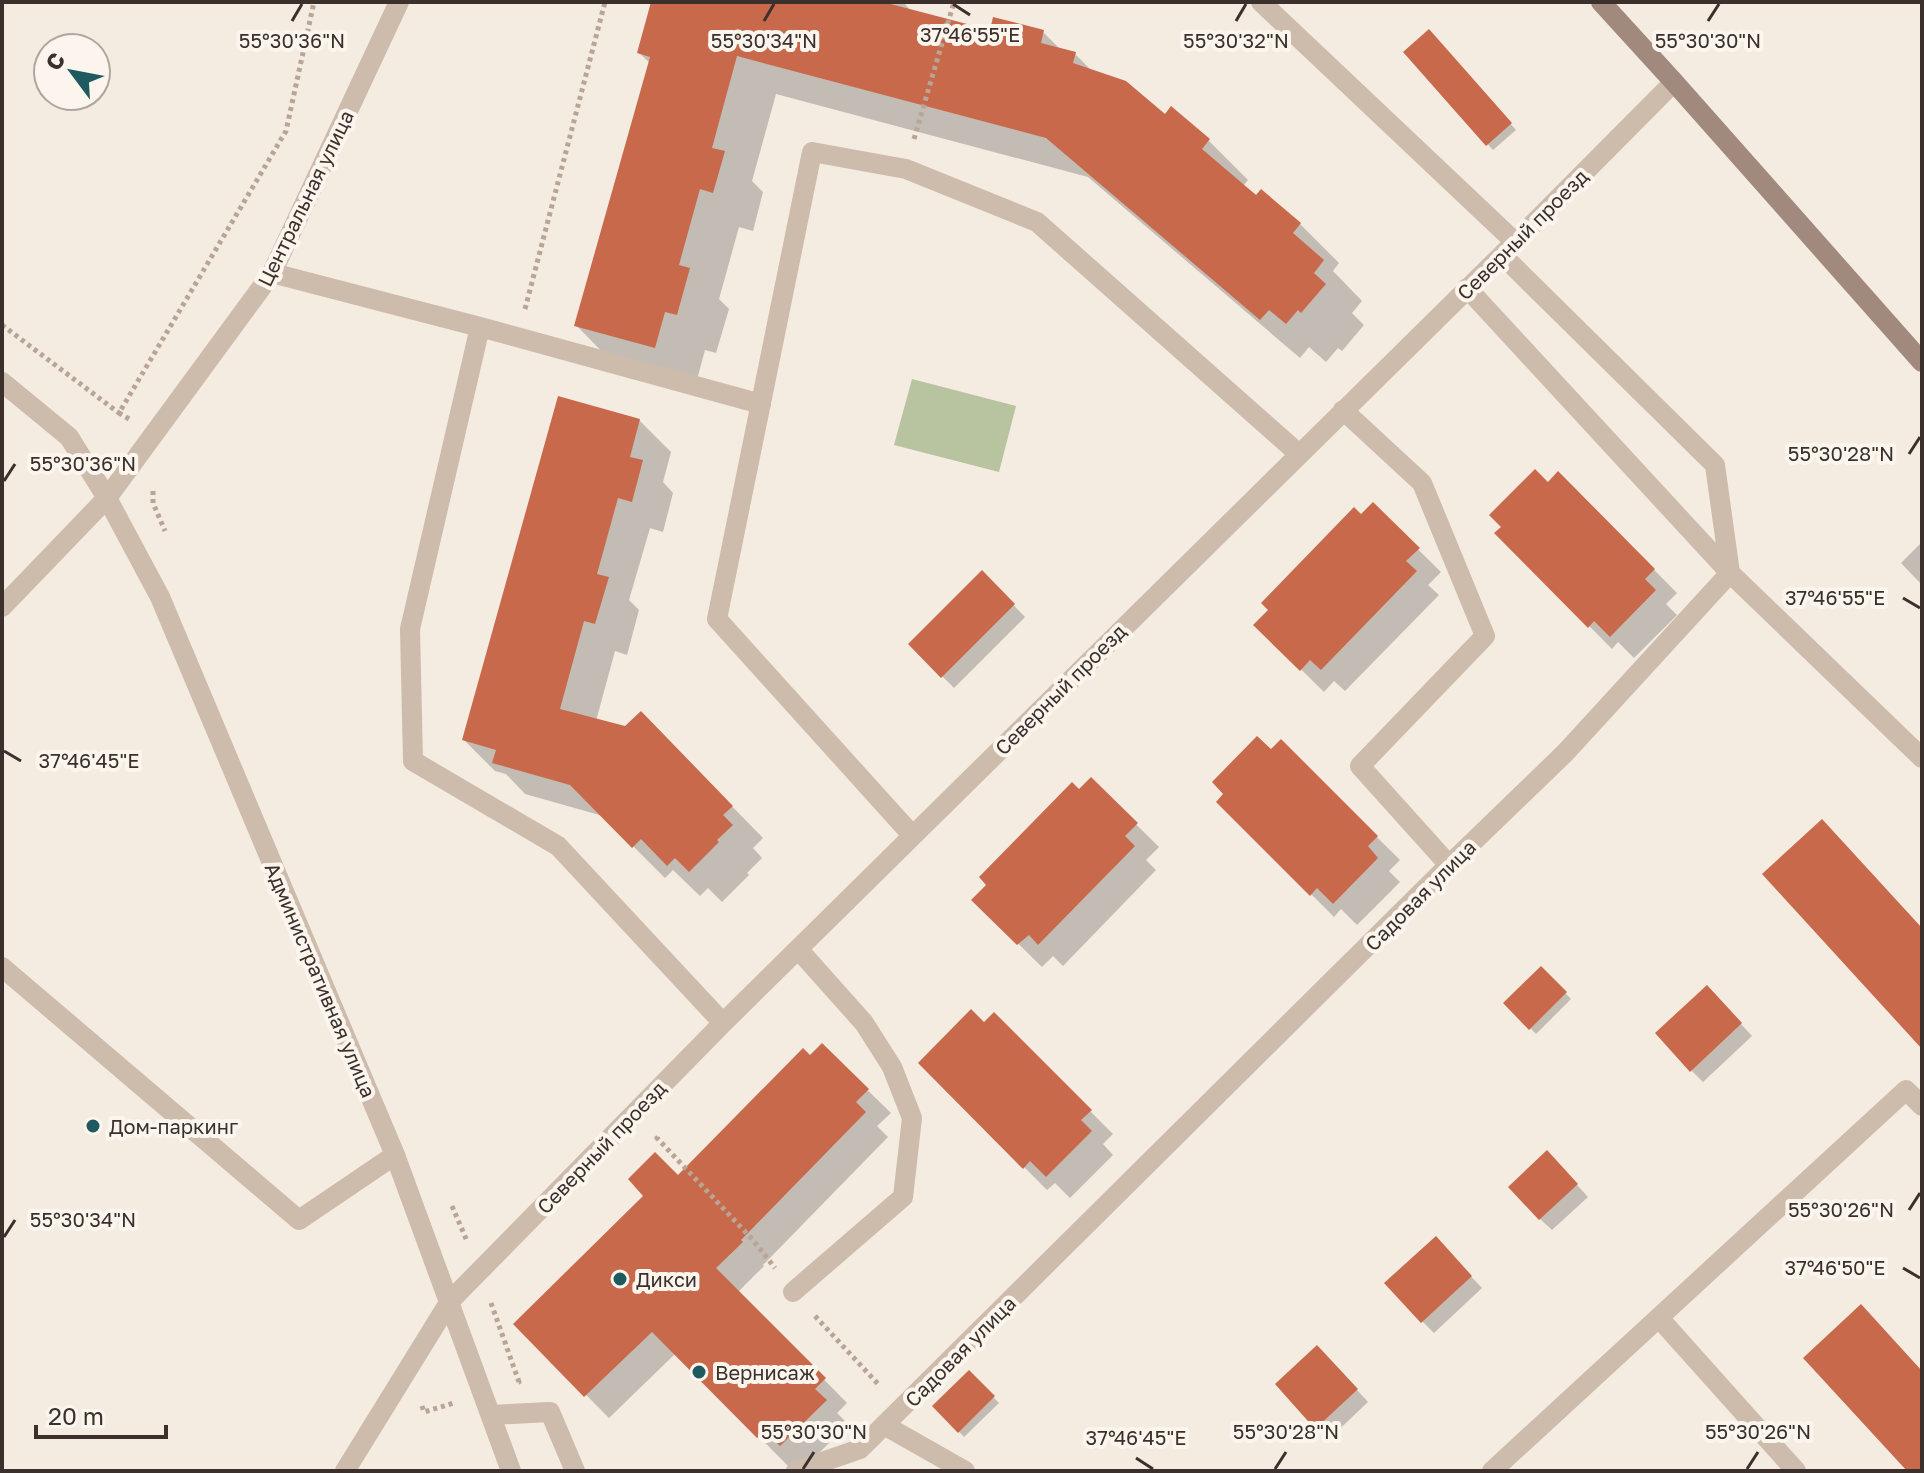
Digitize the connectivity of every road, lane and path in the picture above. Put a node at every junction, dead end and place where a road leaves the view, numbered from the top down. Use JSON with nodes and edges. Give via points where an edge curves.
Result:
{"nodes":[{"id":1,"x":314,"y":2,"type":"edge"},
{"id":2,"x":605,"y":2,"type":"edge"},
{"id":3,"x":954,"y":2,"type":"edge"},
{"id":4,"x":1261,"y":2,"type":"edge"},
{"id":5,"x":1601,"y":2,"type":"edge"},
{"id":6,"x":399,"y":6,"type":"edge"},
{"id":7,"x":1674,"y":82,"type":"junction"},
{"id":8,"x":906,"y":169,"type":"junction"},
{"id":9,"x":1508,"y":248,"type":"junction"},
{"id":10,"x":272,"y":273,"type":"junction"},
{"id":11,"x":1467,"y":288,"type":"junction"},
{"id":12,"x":2,"y":325,"type":"edge"},
{"id":13,"x":480,"y":327,"type":"junction"},
{"id":14,"x":517,"y":337,"type":"junction"},
{"id":15,"x":1922,"y":362,"type":"edge"},
{"id":16,"x":2,"y":382,"type":"edge"},
{"id":17,"x":761,"y":404,"type":"junction"},
{"id":18,"x":1343,"y":410,"type":"junction"},
{"id":19,"x":119,"y":413,"type":"junction"},
{"id":20,"x":154,"y":435,"type":"junction"},
{"id":21,"x":1299,"y":454,"type":"junction"},
{"id":22,"x":107,"y":498,"type":"junction"},
{"id":23,"x":1730,"y":573,"type":"junction"},
{"id":24,"x":2,"y":607,"type":"edge"},
{"id":25,"x":1922,"y":758,"type":"edge"},
{"id":26,"x":912,"y":835,"type":"junction"},
{"id":27,"x":1449,"y":865,"type":"junction"},
{"id":28,"x":798,"y":949,"type":"junction"},
{"id":29,"x":2,"y":967,"type":"edge"},
{"id":30,"x":723,"y":1023,"type":"junction"},
{"id":31,"x":1922,"y":1106,"type":"edge"},
{"id":32,"x":668,"y":1127,"type":"dead end"},
{"id":33,"x":395,"y":1155,"type":"junction"},
{"id":34,"x":793,"y":1292,"type":"junction"},
{"id":35,"x":450,"y":1301,"type":"junction"},
{"id":36,"x":1659,"y":1318,"type":"junction"},
{"id":37,"x":519,"y":1382,"type":"dead end"},
{"id":38,"x":484,"y":1394,"type":"junction"},
{"id":39,"x":420,"y":1400,"type":"dead end"},
{"id":40,"x":901,"y":1409,"type":"junction"},
{"id":41,"x":491,"y":1415,"type":"junction"},
{"id":42,"x":884,"y":1425,"type":"junction"},
{"id":43,"x":345,"y":1471,"type":"edge"},
{"id":44,"x":511,"y":1471,"type":"edge"},
{"id":45,"x":575,"y":1471,"type":"edge"},
{"id":46,"x":796,"y":1471,"type":"edge"},
{"id":47,"x":965,"y":1471,"type":"edge"},
{"id":48,"x":1492,"y":1471,"type":"edge"},
{"id":49,"x":1796,"y":1471,"type":"edge"}],
"edges":[{"from":1,"to":19,"type":"path","via":[[286,131]]},
{"from":2,"to":14,"type":"path"},
{"from":3,"to":8,"type":"path"},
{"from":4,"to":9,"type":"street"},
{"from":5,"to":7,"type":"main road"},
{"from":6,"to":10,"type":"street","name":"Центральная улица"},
{"from":7,"to":9,"type":"street","name":"Северный проезд"},
{"from":7,"to":15,"type":"main road"},
{"from":8,"to":17,"type":"street","via":[[812,152]]},
{"from":8,"to":21,"type":"street","via":[[1037,222]]},
{"from":9,"to":11,"type":"street","name":"Северный проезд"},
{"from":9,"to":23,"type":"street","via":[[1715,465]]},
{"from":10,"to":13,"type":"street"},
{"from":10,"to":20,"type":"street","name":"Центральная улица"},
{"from":11,"to":18,"type":"street","name":"Северный проезд"},
{"from":11,"to":23,"type":"street"},
{"from":12,"to":19,"type":"path"},
{"from":13,"to":14,"type":"street"},
{"from":13,"to":30,"type":"street","via":[[410,629],[413,761],[558,846]]},
{"from":14,"to":17,"type":"street"},
{"from":16,"to":22,"type":"street","name":"Административная улица","via":[[69,437]]},
{"from":17,"to":26,"type":"street","via":[[717,619]]},
{"from":18,"to":21,"type":"street","name":"Северный проезд"},
{"from":18,"to":27,"type":"street","via":[[1422,483],[1485,636],[1360,766]]},
{"from":19,"to":20,"type":"path"},
{"from":20,"to":22,"type":"street","name":"Центральная улица"},
{"from":21,"to":26,"type":"street","name":"Северный проезд"},
{"from":22,"to":24,"type":"street","name":"Центральная улица"},
{"from":22,"to":33,"type":"street","name":"Административная улица","via":[[160,597]]},
{"from":23,"to":25,"type":"street"},
{"from":23,"to":27,"type":"street","name":"Садовая улица","via":[[1565,753]]},
{"from":26,"to":28,"type":"street","name":"Северный проезд"},
{"from":27,"to":40,"type":"street","name":"Садовая улица"},
{"from":28,"to":30,"type":"street","name":"Северный проезд"},
{"from":28,"to":34,"type":"street","via":[[864,1023],[892,1067],[912,1118],[903,1197]]},
{"from":29,"to":33,"type":"street","via":[[299,1220]]},
{"from":30,"to":35,"type":"street","name":"Северный проезд"},
{"from":31,"to":36,"type":"street","via":[[1906,1090]]},
{"from":32,"to":34,"type":"path","via":[[657,1138],[753,1240]]},
{"from":33,"to":35,"type":"street","name":"Административная улица"},
{"from":34,"to":40,"type":"path"},
{"from":35,"to":38,"type":"street","name":"Административная улица"},
{"from":35,"to":43,"type":"street","name":"Северный проезд"},
{"from":36,"to":48,"type":"street"},
{"from":36,"to":49,"type":"street"},
{"from":37,"to":38,"type":"path"},
{"from":38,"to":39,"type":"path","via":[[424,1412]]},
{"from":38,"to":41,"type":"street","name":"Административная улица"},
{"from":40,"to":42,"type":"street","name":"Садовая улица"},
{"from":41,"to":44,"type":"street","name":"Административная улица"},
{"from":41,"to":45,"type":"street","via":[[550,1412]]},
{"from":42,"to":46,"type":"street","name":"Садовая улица","via":[[860,1449]]},
{"from":42,"to":47,"type":"street"}]}
